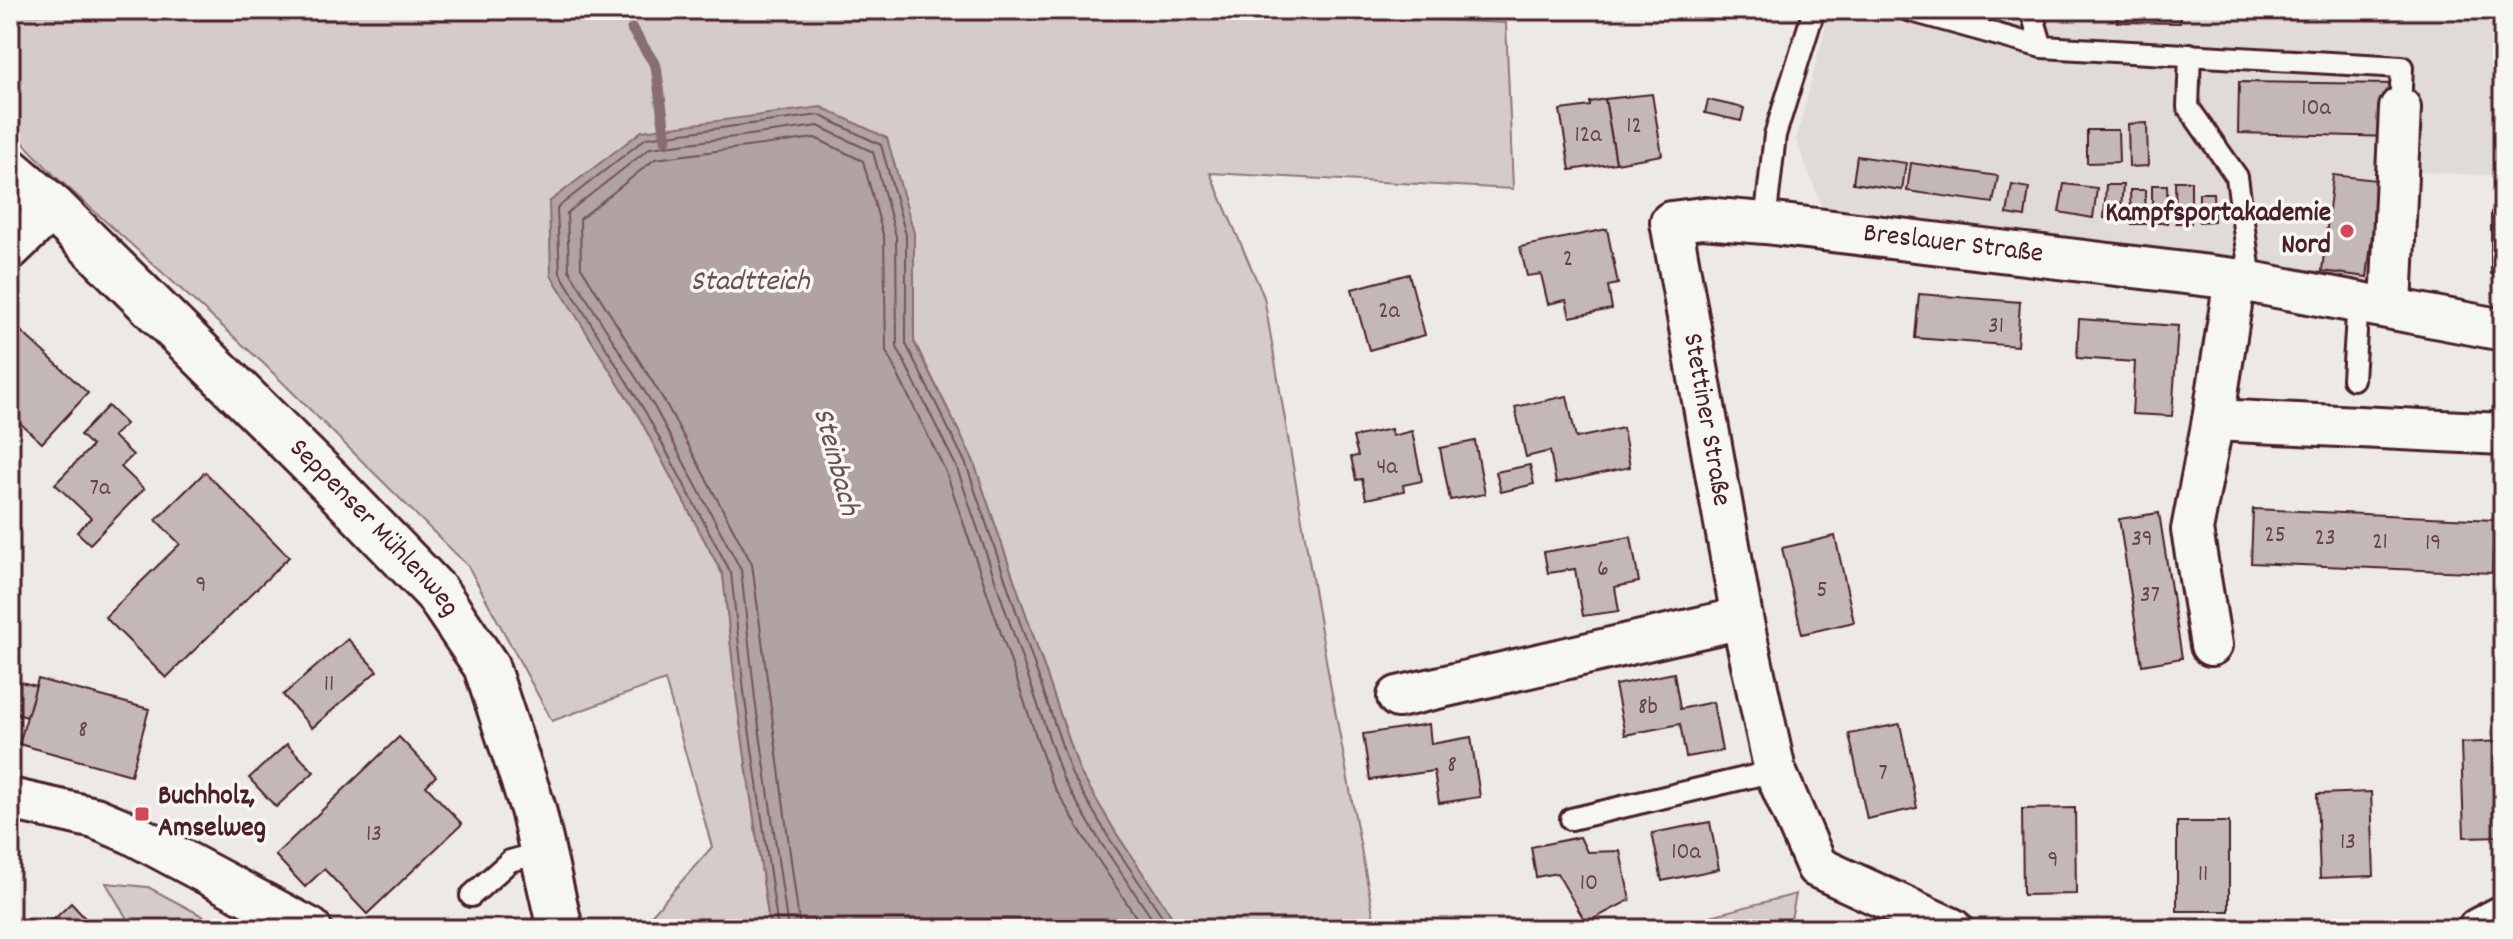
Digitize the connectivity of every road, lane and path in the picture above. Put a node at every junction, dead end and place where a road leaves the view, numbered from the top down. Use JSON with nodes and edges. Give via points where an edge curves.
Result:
{"nodes":[{"id":1,"x":1814,"y":10,"type":"edge"},
{"id":2,"x":1908,"y":10,"type":"edge"},
{"id":3,"x":2031,"y":10,"type":"edge"},
{"id":4,"x":2042,"y":47,"type":"junction"},
{"id":5,"x":2190,"y":54,"type":"junction"},
{"id":6,"x":2400,"y":108,"type":"joint"},
{"id":7,"x":10,"y":171,"type":"edge"},
{"id":8,"x":53,"y":208,"type":"junction"},
{"id":9,"x":1671,"y":222,"type":"joint"},
{"id":10,"x":1765,"y":223,"type":"junction"},
{"id":11,"x":10,"y":249,"type":"edge"},
{"id":12,"x":2243,"y":280,"type":"junction"},
{"id":13,"x":2374,"y":304,"type":"junction"},
{"id":14,"x":2503,"y":330,"type":"edge"},
{"id":15,"x":2353,"y":379,"type":"dead end"},
{"id":16,"x":2213,"y":420,"type":"junction"},
{"id":17,"x":2503,"y":434,"type":"edge"},
{"id":18,"x":1742,"y":618,"type":"junction"},
{"id":19,"x":2211,"y":645,"type":"dead end"},
{"id":20,"x":1398,"y":697,"type":"dead end"},
{"id":21,"x":1775,"y":771,"type":"junction"},
{"id":22,"x":10,"y":799,"type":"edge"},
{"id":23,"x":1571,"y":819,"type":"dead end"},
{"id":24,"x":543,"y":852,"type":"junction"},
{"id":25,"x":471,"y":896,"type":"dead end"},
{"id":26,"x":2503,"y":916,"type":"edge"},
{"id":27,"x":311,"y":929,"type":"edge"},
{"id":28,"x":560,"y":929,"type":"edge"},
{"id":29,"x":1952,"y":929,"type":"edge"},
{"id":30,"x":2478,"y":929,"type":"edge"}],
"edges":[{"from":1,"to":10,"type":"lane","via":[[1775,135]]},
{"from":2,"to":4,"type":"lane"},
{"from":3,"to":4,"type":"lane"},
{"from":4,"to":5,"type":"lane"},
{"from":5,"to":6,"type":"lane","via":[[2402,67]]},
{"from":5,"to":12,"type":"lane","via":[[2188,107],[2237,177]]},
{"from":6,"to":13,"type":"street"},
{"from":7,"to":8,"type":"street","name":"Seppenser Mühlenweg"},
{"from":8,"to":11,"type":"street"},
{"from":8,"to":24,"type":"street","name":"Seppenser Mühlenweg","via":[[436,592],[486,666]]},
{"from":9,"to":10,"type":"street","name":"Breslauer Straße","via":[[1703,218]]},
{"from":9,"to":18,"type":"street","name":"Stettiner Straße"},
{"from":10,"to":12,"type":"street","name":"Breslauer Straße"},
{"from":12,"to":13,"type":"street","name":"Breslauer Straße"},
{"from":12,"to":16,"type":"street"},
{"from":13,"to":14,"type":"street","name":"Breslauer Straße"},
{"from":13,"to":15,"type":"lane"},
{"from":16,"to":17,"type":"street"},
{"from":16,"to":19,"type":"street","via":[[2192,530]]},
{"from":18,"to":20,"type":"street"},
{"from":18,"to":21,"type":"street","name":"Stettiner Straße"},
{"from":21,"to":23,"type":"lane"},
{"from":21,"to":29,"type":"street","name":"Stettiner Straße","via":[[1817,867]]},
{"from":22,"to":27,"type":"street","via":[[95,818],[131,833]]},
{"from":24,"to":25,"type":"lane","via":[[510,861]]},
{"from":24,"to":28,"type":"street","name":"Seppenser Mühlenweg"},
{"from":26,"to":30,"type":"street"}]}
